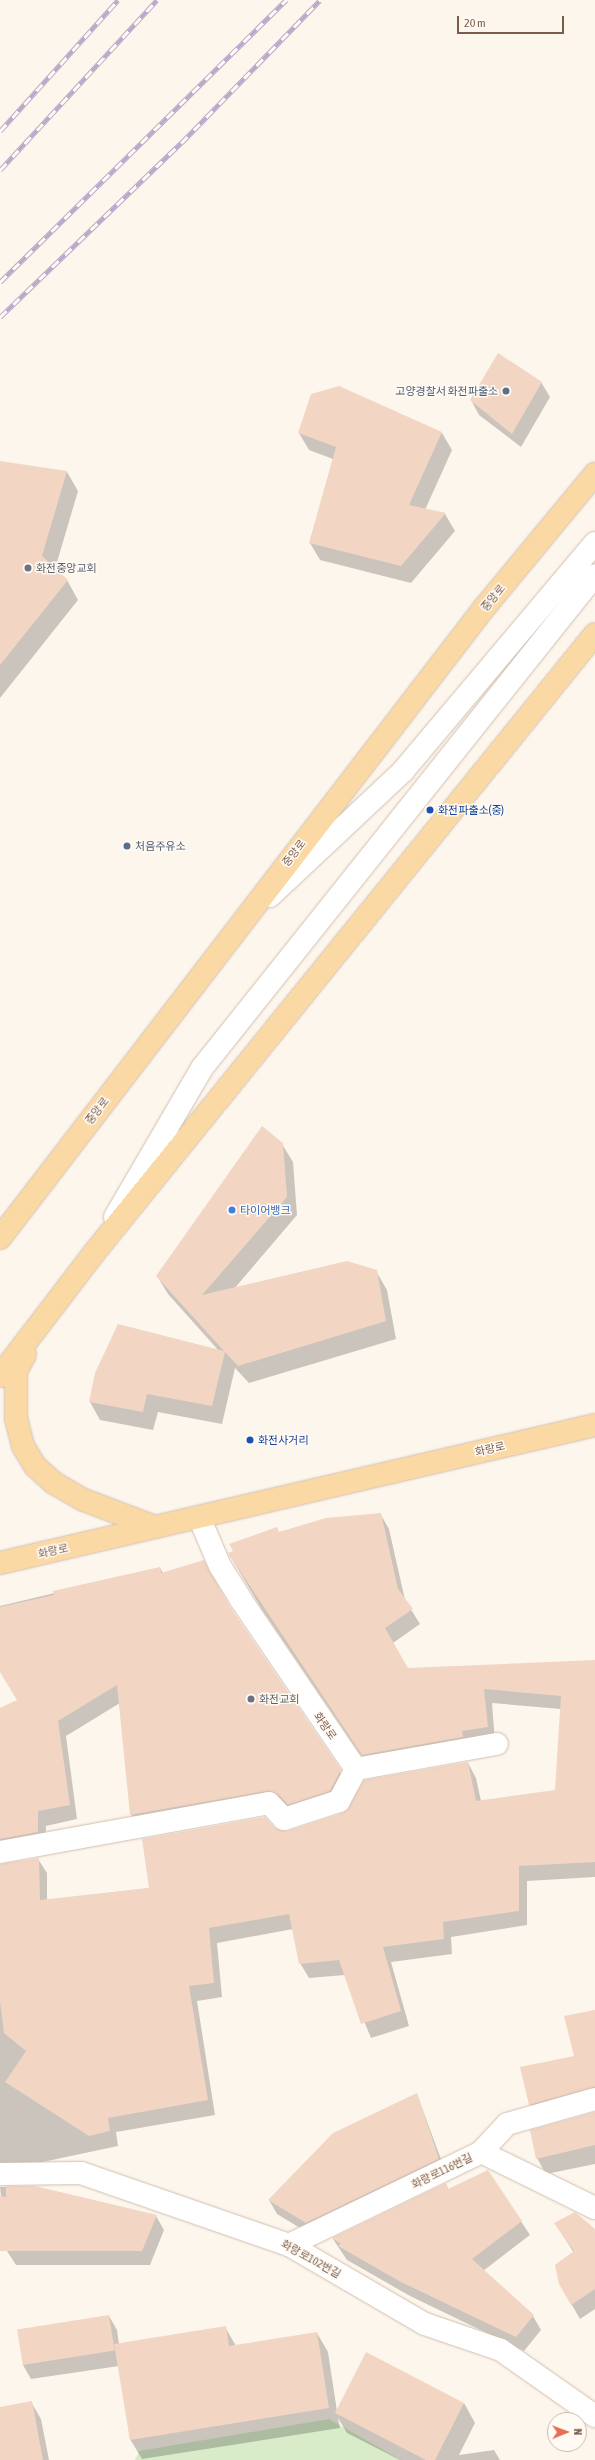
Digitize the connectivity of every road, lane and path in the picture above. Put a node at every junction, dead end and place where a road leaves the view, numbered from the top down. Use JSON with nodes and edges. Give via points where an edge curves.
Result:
{"nodes":[{"id":1,"x":595,"y":474,"type":"edge"},
{"id":2,"x":595,"y":543,"type":"edge"},
{"id":3,"x":595,"y":575,"type":"edge"},
{"id":4,"x":595,"y":634,"type":"edge"},
{"id":5,"x":234,"y":931,"type":"junction"},
{"id":6,"x":0,"y":1238,"type":"edge"},
{"id":7,"x":94,"y":1253,"type":"junction"},
{"id":8,"x":51,"y":1311,"type":"junction"},
{"id":9,"x":0,"y":1376,"type":"edge"},
{"id":10,"x":595,"y":1425,"type":"edge"},
{"id":11,"x":199,"y":1517,"type":"junction"},
{"id":12,"x":156,"y":1527,"type":"junction"},
{"id":13,"x":0,"y":1563,"type":"edge"},
{"id":14,"x":498,"y":1744,"type":"dead end"},
{"id":15,"x":356,"y":1769,"type":"junction"},
{"id":16,"x":0,"y":1852,"type":"edge"},
{"id":17,"x":595,"y":2099,"type":"edge"},
{"id":18,"x":481,"y":2152,"type":"junction"},
{"id":19,"x":0,"y":2174,"type":"edge"},
{"id":20,"x":595,"y":2208,"type":"edge"},
{"id":21,"x":289,"y":2245,"type":"junction"},
{"id":22,"x":595,"y":2416,"type":"edge"}],
"edges":[{"from":1,"to":5,"type":"main road","name":"중앙로","via":[[484,608]]},
{"from":2,"to":5,"type":"street","via":[[403,771]]},
{"from":3,"to":7,"type":"street","via":[[202,1068]]},
{"from":4,"to":7,"type":"main road"},
{"from":5,"to":6,"type":"main road","name":"중앙로"},
{"from":7,"to":8,"type":"main road"},
{"from":8,"to":9,"type":"main road"},
{"from":8,"to":12,"type":"main road","via":[[16,1371],[16,1418],[23,1446],[35,1466],[54,1483],[114,1514]]},
{"from":10,"to":11,"type":"main road","name":"화랑로"},
{"from":11,"to":12,"type":"main road","name":"화랑로"},
{"from":11,"to":15,"type":"street","name":"화랑로","via":[[220,1566],[241,1600]]},
{"from":12,"to":13,"type":"main road","name":"화랑로"},
{"from":14,"to":15,"type":"street"},
{"from":15,"to":16,"type":"street","via":[[339,1801],[284,1819],[269,1803]]},
{"from":17,"to":18,"type":"street","via":[[507,2124]]},
{"from":18,"to":20,"type":"street","name":"화랑로116번길"},
{"from":18,"to":21,"type":"street","name":"화랑로116번길"},
{"from":19,"to":21,"type":"street","name":"화랑로102번길","via":[[81,2173]]},
{"from":21,"to":22,"type":"street","name":"화랑로102번길","via":[[425,2324],[501,2350]]}]}
